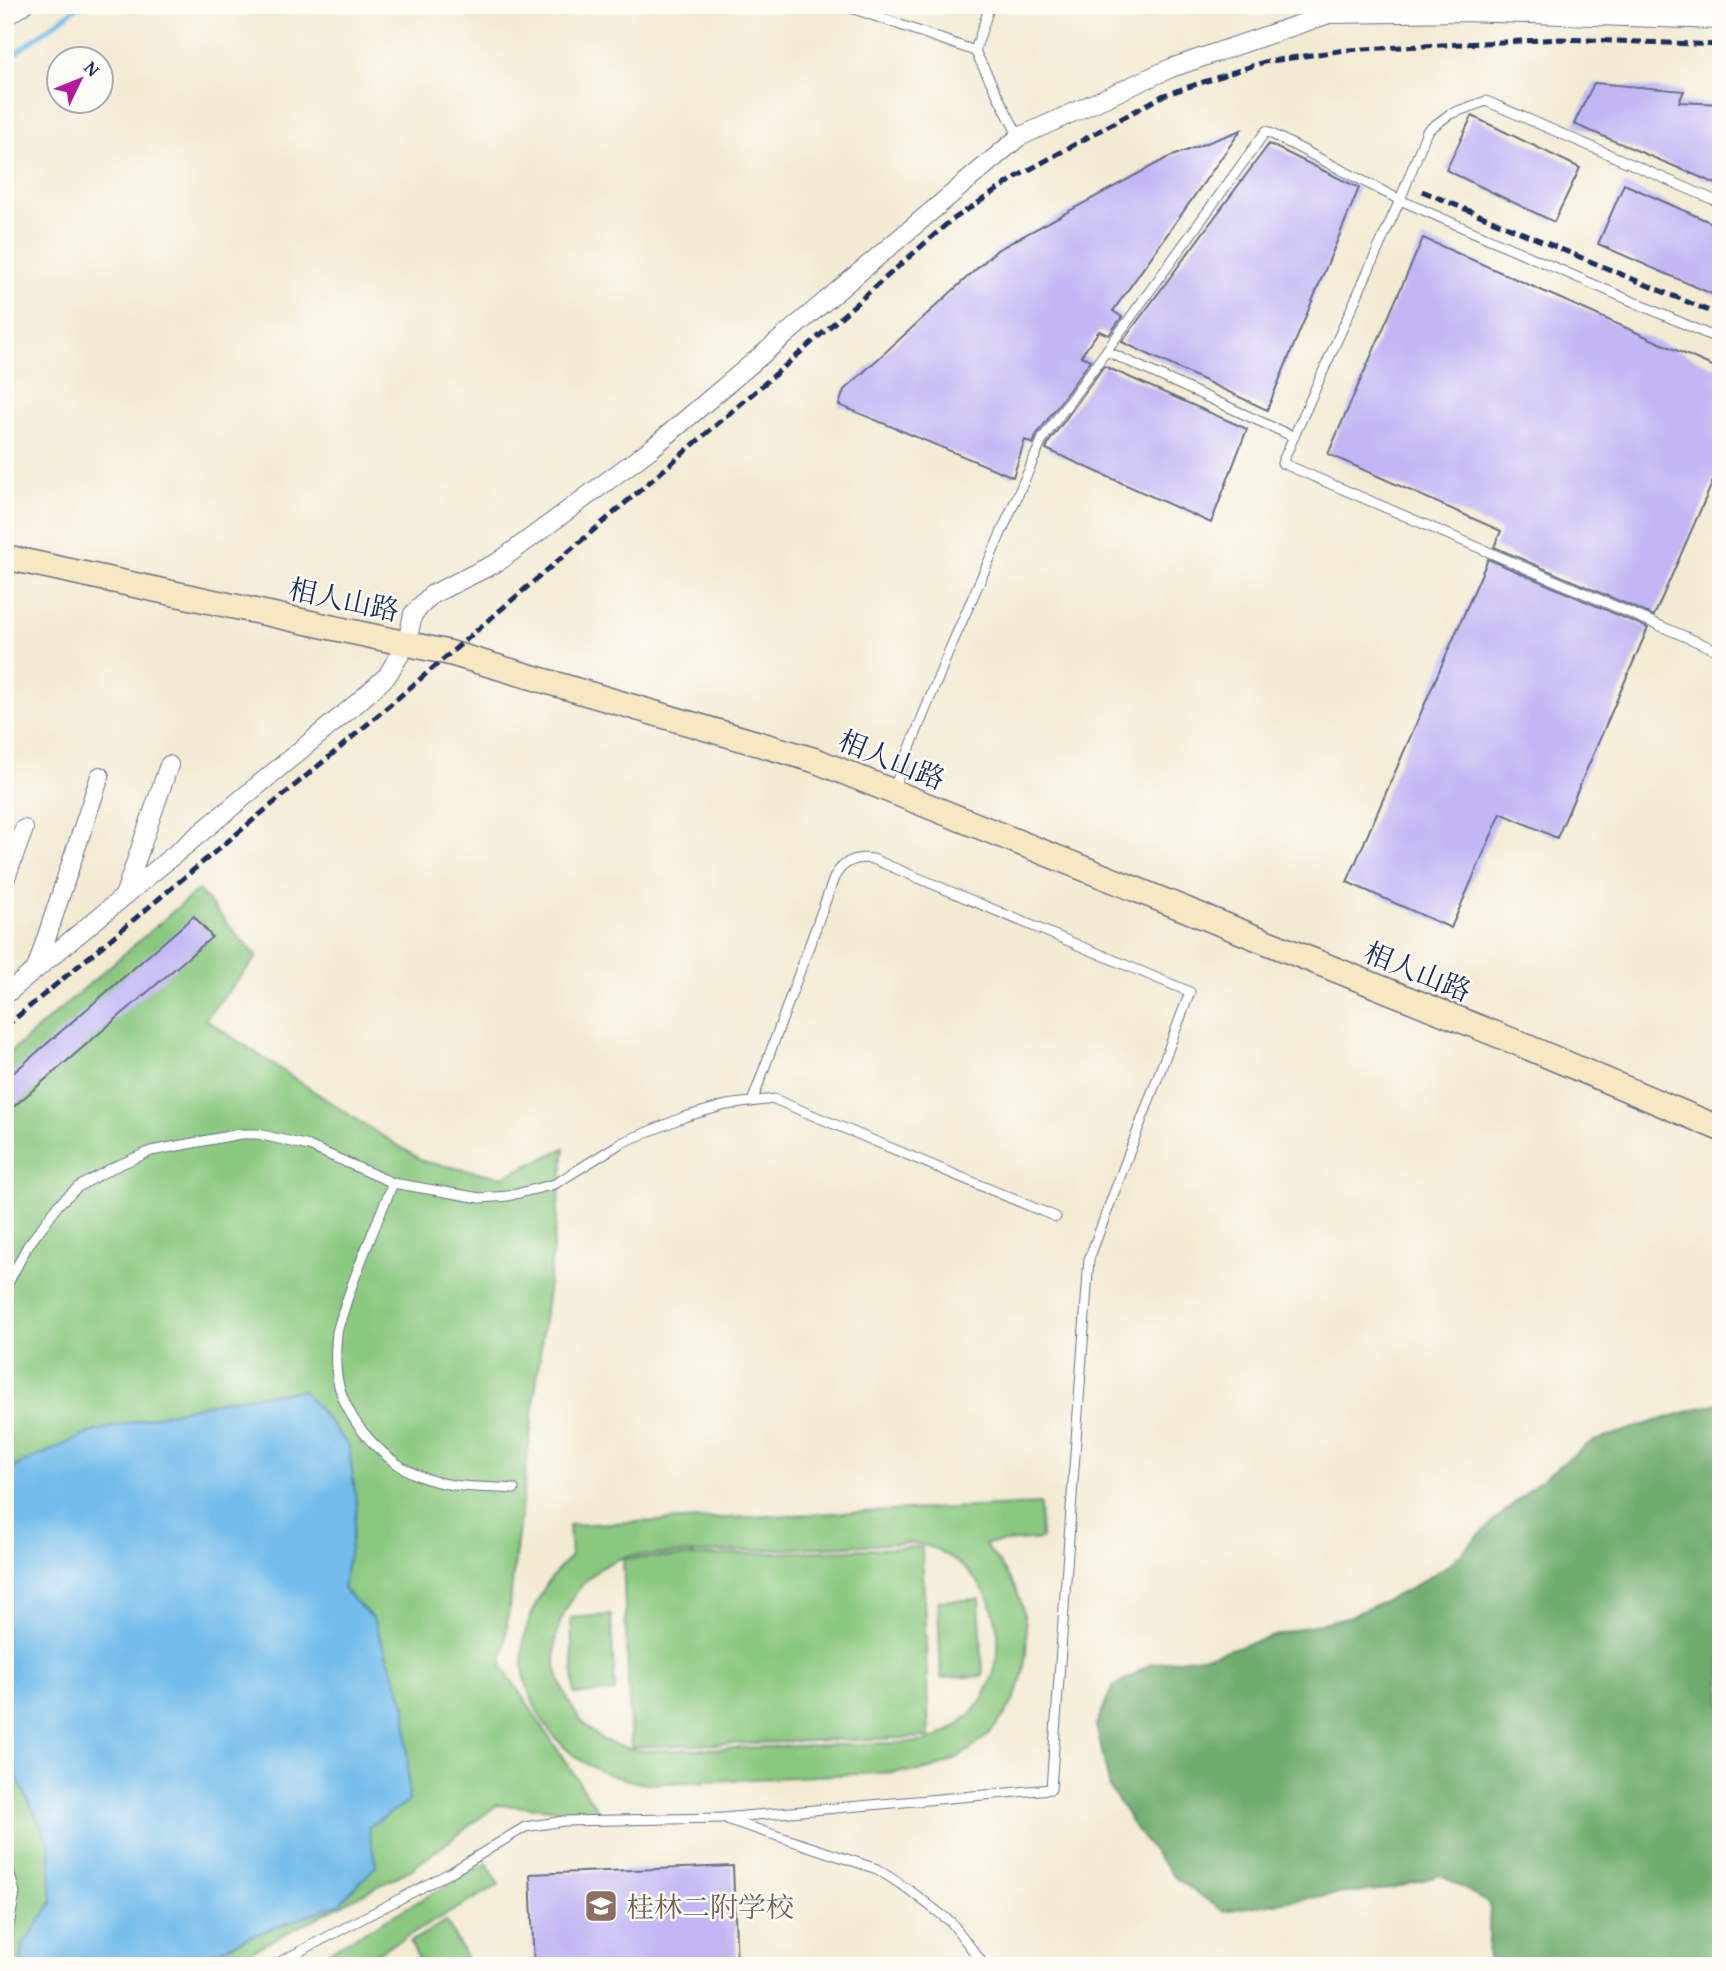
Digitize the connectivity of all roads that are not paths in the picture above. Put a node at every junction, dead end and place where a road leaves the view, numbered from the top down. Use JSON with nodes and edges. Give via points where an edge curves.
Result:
{"nodes":[{"id":1,"x":23,"y":5,"type":"edge"},
{"id":2,"x":843,"y":5,"type":"edge"},
{"id":3,"x":990,"y":5,"type":"edge"},
{"id":4,"x":5,"y":17,"type":"edge"},
{"id":5,"x":1721,"y":20,"type":"edge"},
{"id":6,"x":975,"y":51,"type":"junction"},
{"id":7,"x":1019,"y":137,"type":"junction"},
{"id":8,"x":1401,"y":200,"type":"junction"},
{"id":9,"x":1721,"y":203,"type":"edge"},
{"id":10,"x":1721,"y":340,"type":"edge"},
{"id":11,"x":1106,"y":351,"type":"junction"},
{"id":12,"x":1294,"y":437,"type":"junction"},
{"id":13,"x":5,"y":557,"type":"edge"},
{"id":14,"x":407,"y":643,"type":"junction"},
{"id":15,"x":1721,"y":652,"type":"edge"},
{"id":16,"x":169,"y":765,"type":"dead end"},
{"id":17,"x":100,"y":776,"type":"dead end"},
{"id":18,"x":893,"y":792,"type":"junction"},
{"id":19,"x":24,"y":829,"type":"dead end"},
{"id":20,"x":5,"y":880,"type":"edge"},
{"id":21,"x":124,"y":896,"type":"junction"},
{"id":22,"x":36,"y":970,"type":"junction"},
{"id":23,"x":5,"y":995,"type":"edge"},
{"id":24,"x":752,"y":1102,"type":"junction"},
{"id":25,"x":1721,"y":1129,"type":"edge"},
{"id":26,"x":393,"y":1183,"type":"junction"},
{"id":27,"x":1056,"y":1217,"type":"dead end"},
{"id":28,"x":5,"y":1289,"type":"edge"},
{"id":29,"x":513,"y":1489,"type":"dead end"},
{"id":30,"x":722,"y":1818,"type":"junction"},
{"id":31,"x":5,"y":1856,"type":"edge"},
{"id":32,"x":5,"y":1946,"type":"edge"},
{"id":33,"x":272,"y":1966,"type":"edge"},
{"id":34,"x":985,"y":1966,"type":"edge"}],
"edges":[{"from":1,"to":4,"type":"street"},
{"from":2,"to":6,"type":"lane"},
{"from":3,"to":6,"type":"lane"},
{"from":5,"to":7,"type":"street","via":[[1464,12],[1329,14],[1171,68]]},
{"from":6,"to":7,"type":"lane"},
{"from":7,"to":14,"type":"street","via":[[652,448],[498,562],[431,595],[413,614]]},
{"from":8,"to":9,"type":"lane","via":[[1427,131],[1450,114],[1486,101]]},
{"from":8,"to":10,"type":"lane"},
{"from":8,"to":11,"type":"lane","via":[[1266,131]]},
{"from":8,"to":12,"type":"lane"},
{"from":11,"to":12,"type":"lane"},
{"from":11,"to":18,"type":"lane","via":[[1043,438]]},
{"from":12,"to":15,"type":"lane","via":[[1282,463]]},
{"from":13,"to":14,"type":"street","name":"相人山路"},
{"from":14,"to":18,"type":"street","name":"相人山路","via":[[814,760]]},
{"from":14,"to":21,"type":"street","via":[[387,676],[356,704]]},
{"from":16,"to":21,"type":"street"},
{"from":17,"to":22,"type":"street"},
{"from":18,"to":25,"type":"street","name":"相人山路"},
{"from":19,"to":20,"type":"street"},
{"from":21,"to":22,"type":"street"},
{"from":22,"to":23,"type":"street"},
{"from":24,"to":26,"type":"lane","via":[[684,1117],[621,1143],[555,1184],[508,1196],[480,1198]]},
{"from":24,"to":27,"type":"lane","via":[[774,1099]]},
{"from":24,"to":30,"type":"lane","via":[[834,878],[852,859],[873,859],[1190,992],[1089,1259],[1051,1789]]},
{"from":26,"to":28,"type":"lane","via":[[309,1146],[258,1133],[151,1151],[78,1187],[60,1204],[27,1247]]},
{"from":26,"to":29,"type":"lane","via":[[338,1331],[336,1370],[344,1399],[368,1437],[408,1470],[432,1481]]},
{"from":30,"to":33,"type":"lane","via":[[564,1821],[525,1827],[453,1871]]},
{"from":30,"to":34,"type":"lane","via":[[877,1869],[951,1922]]},
{"from":31,"to":32,"type":"lane","via":[[15,1893]]}]}
